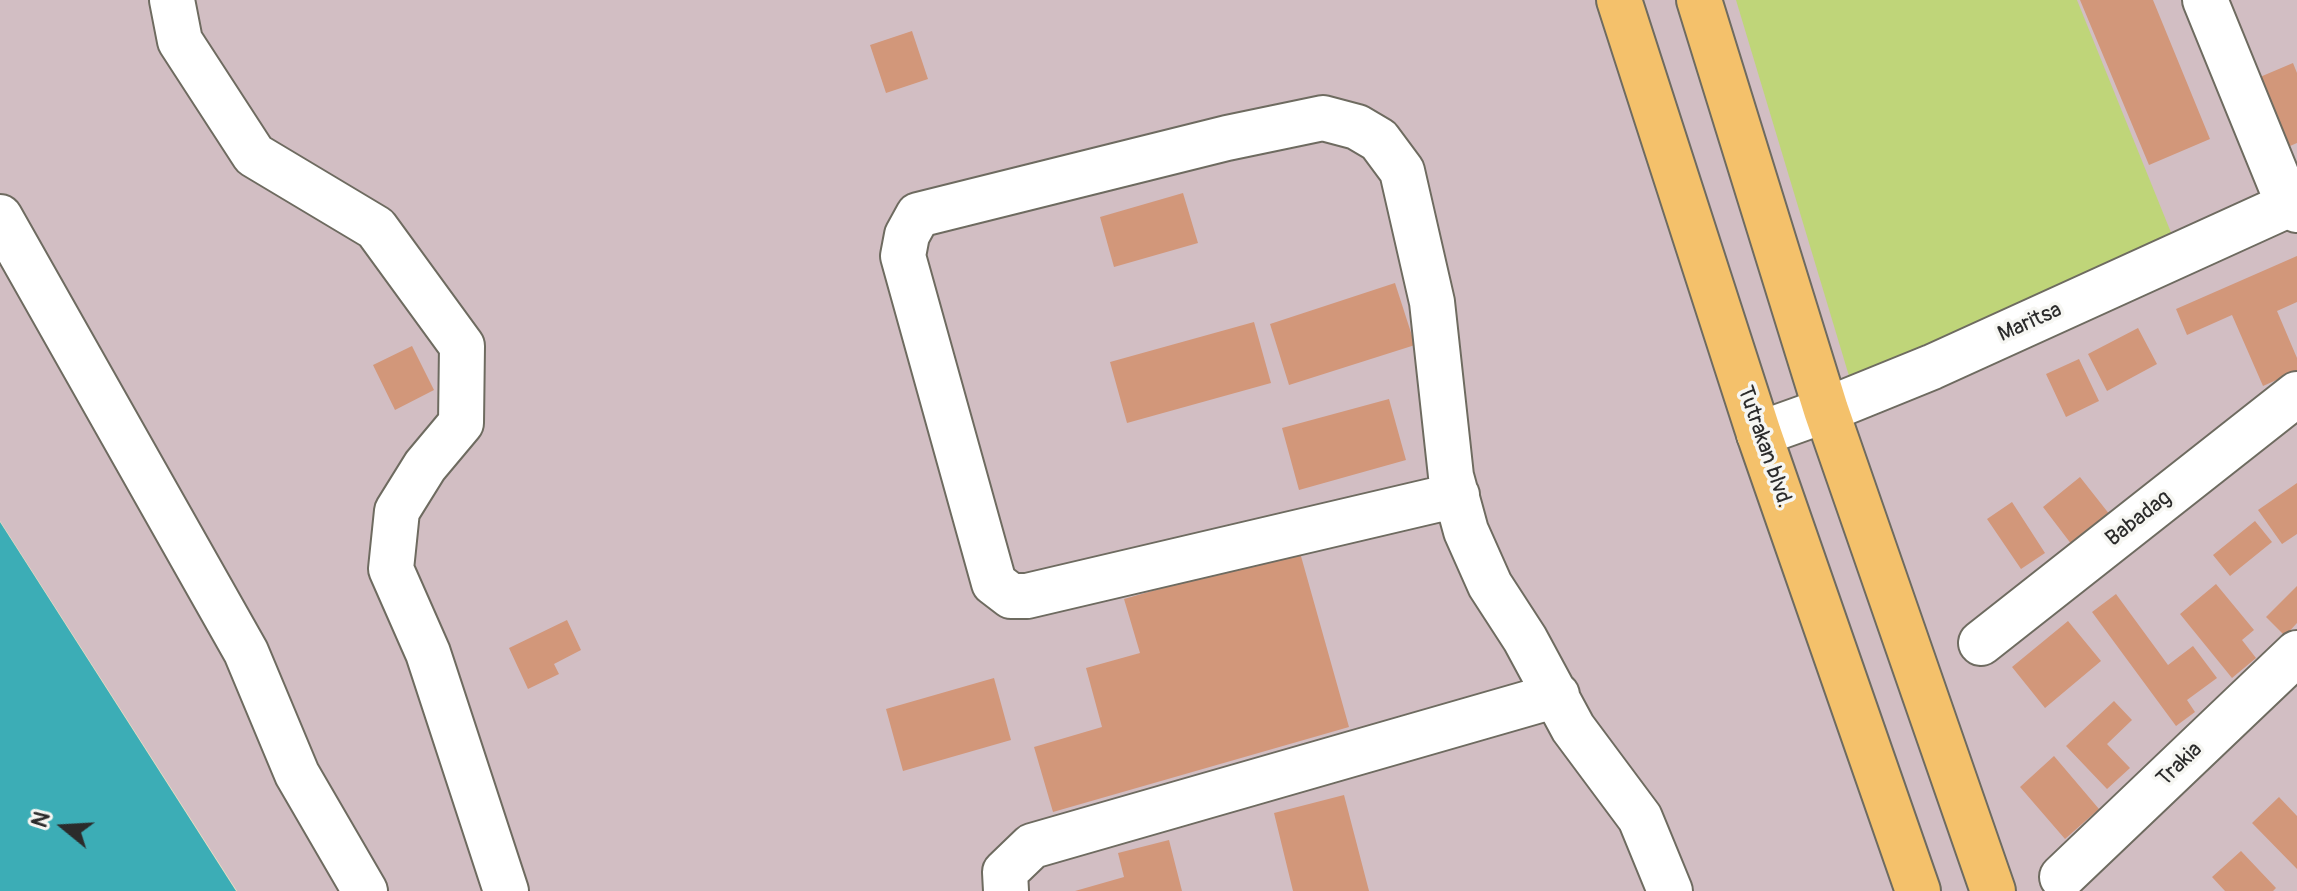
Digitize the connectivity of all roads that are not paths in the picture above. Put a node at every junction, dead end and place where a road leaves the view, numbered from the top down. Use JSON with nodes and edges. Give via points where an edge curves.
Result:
{"nodes":[{"id":1,"x":172,"y":0,"type":"edge"},
{"id":2,"x":1619,"y":0,"type":"edge"},
{"id":3,"x":1699,"y":0,"type":"edge"},
{"id":4,"x":2205,"y":0,"type":"edge"},
{"id":5,"x":2294,"y":205,"type":"edge"},
{"id":6,"x":0,"y":217,"type":"edge"},
{"id":7,"x":2297,"y":394,"type":"edge"},
{"id":8,"x":1826,"y":410,"type":"junction"},
{"id":9,"x":1759,"y":434,"type":"junction"},
{"id":10,"x":1457,"y":495,"type":"junction"},
{"id":11,"x":1981,"y":643,"type":"dead end"},
{"id":12,"x":2297,"y":653,"type":"edge"},
{"id":13,"x":1557,"y":695,"type":"junction"},
{"id":14,"x":2062,"y":877,"type":"dead end"},
{"id":15,"x":365,"y":891,"type":"edge"},
{"id":16,"x":506,"y":891,"type":"edge"},
{"id":17,"x":1006,"y":891,"type":"edge"},
{"id":18,"x":1670,"y":891,"type":"edge"},
{"id":19,"x":1918,"y":891,"type":"edge"},
{"id":20,"x":1993,"y":891,"type":"edge"}],
"edges":[{"from":1,"to":16,"type":"street","via":[[180,41],[254,155],[376,228],[462,346],[461,423],[397,511],[391,569],[428,653]]},
{"from":2,"to":9,"type":"main road","name":"Tutrakan blvd."},
{"from":3,"to":8,"type":"main road"},
{"from":4,"to":5,"type":"street"},
{"from":5,"to":8,"type":"street","name":"Maritsa"},
{"from":6,"to":15,"type":"street","via":[[246,652],[297,774]]},
{"from":7,"to":11,"type":"street","name":"Babadag"},
{"from":8,"to":9,"type":"street","name":"Maritsa"},
{"from":8,"to":20,"type":"main road"},
{"from":9,"to":19,"type":"main road","name":"Tutrakan blvd."},
{"from":10,"to":10,"type":"street","via":[[1432,302],[1402,171],[1379,140],[1357,127],[1323,118],[1227,138],[918,215],[907,235],[903,256],[994,583],[1011,596]]},
{"from":10,"to":13,"type":"street","via":[[1490,585]]},
{"from":12,"to":14,"type":"street","name":"Trakia"},
{"from":13,"to":17,"type":"street","via":[[1032,846],[1005,872]]},
{"from":13,"to":18,"type":"street","via":[[1573,728],[1640,818]]}]}
